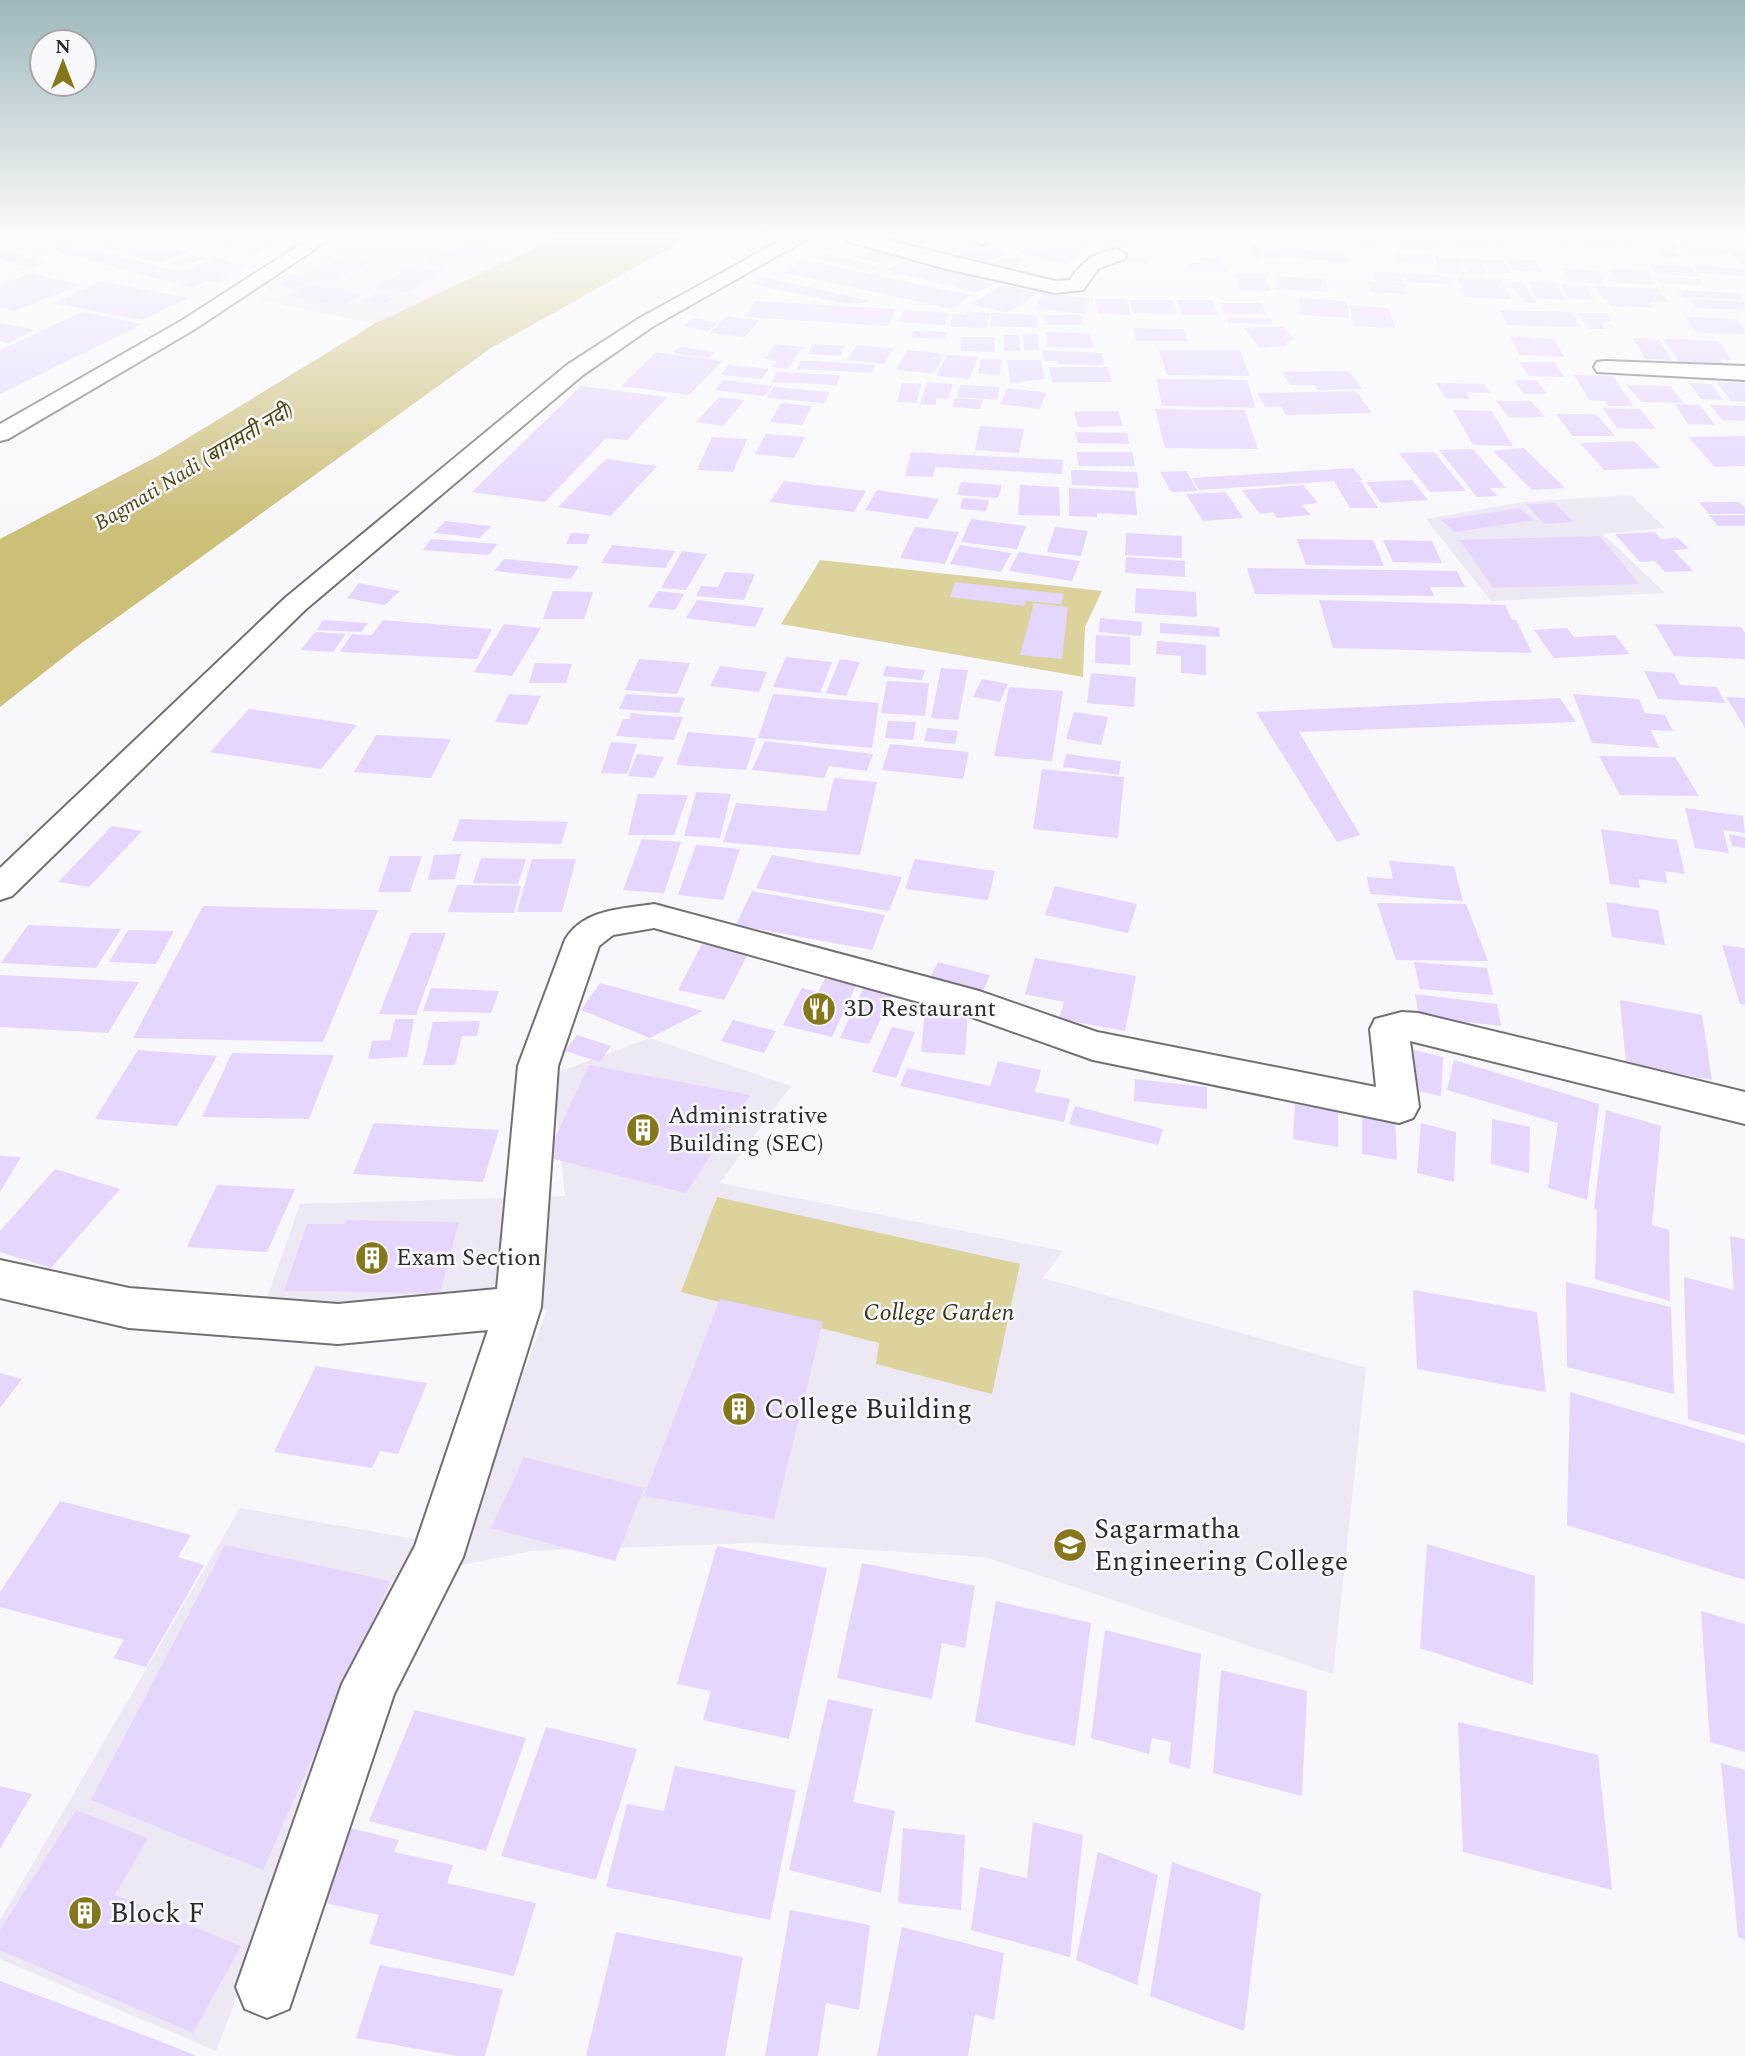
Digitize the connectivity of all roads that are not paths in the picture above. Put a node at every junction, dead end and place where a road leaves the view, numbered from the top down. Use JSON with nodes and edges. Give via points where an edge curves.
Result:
{"nodes":[{"id":1,"x":173,"y":334,"type":"edge"},
{"id":2,"x":629,"y":334,"type":"edge"},
{"id":3,"x":1605,"y":367,"type":"dead end"},
{"id":4,"x":1745,"y":373,"type":"edge"},
{"id":5,"x":0,"y":434,"type":"edge"},
{"id":6,"x":0,"y":888,"type":"edge"},
{"id":7,"x":1745,"y":1108,"type":"edge"},
{"id":8,"x":0,"y":1279,"type":"edge"},
{"id":9,"x":518,"y":1307,"type":"junction"},
{"id":10,"x":267,"y":1987,"type":"dead end"}],
"edges":[{"from":1,"to":5,"type":"street"},
{"from":2,"to":6,"type":"street","via":[[575,370],[295,604]]},
{"from":3,"to":4,"type":"street"},
{"from":7,"to":9,"type":"street","via":[[1402,1026],[1389,1029],[1399,1107],[1093,1046],[979,1005],[654,916],[602,925],[583,940],[538,1066]]},
{"from":8,"to":9,"type":"street","via":[[129,1308],[338,1325]]},
{"from":9,"to":10,"type":"street","via":[[437,1557],[370,1684]]}]}
